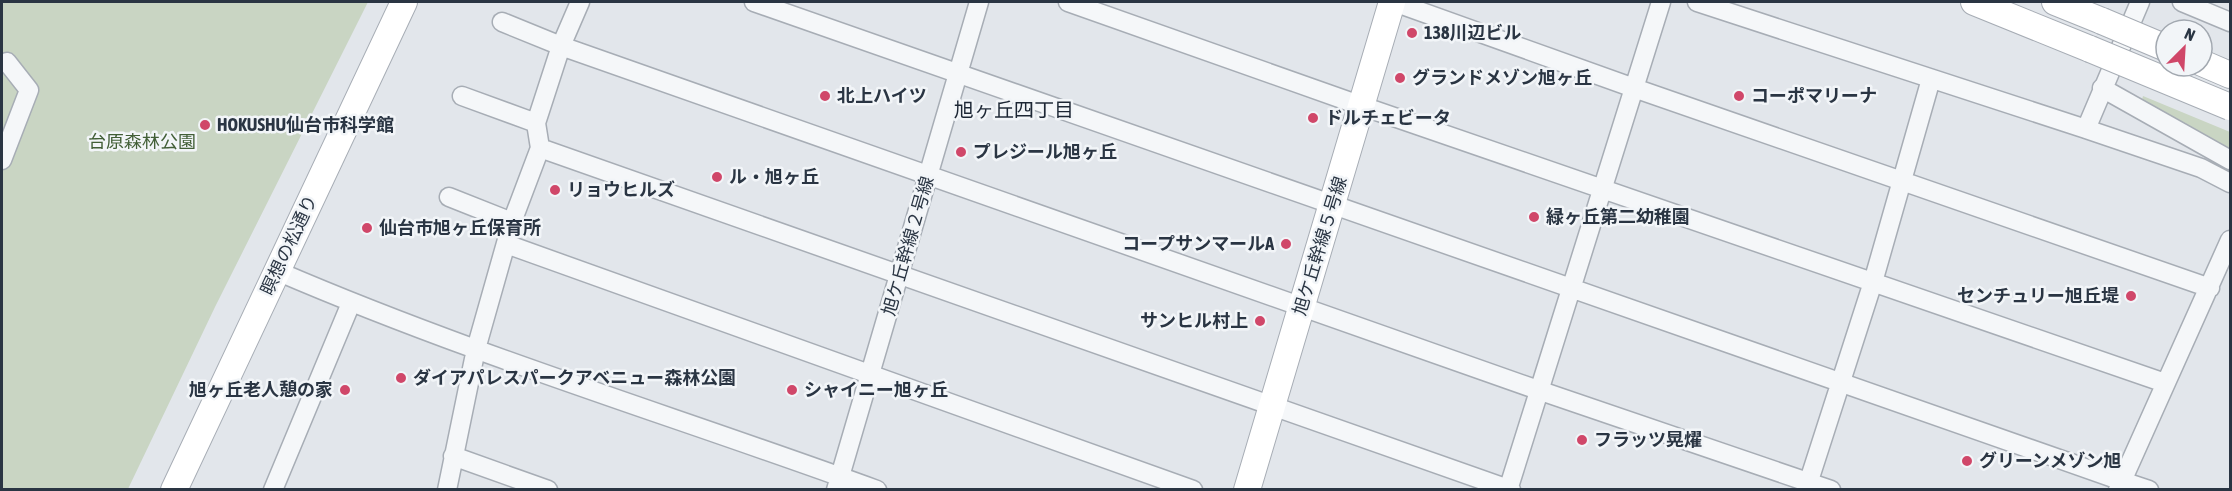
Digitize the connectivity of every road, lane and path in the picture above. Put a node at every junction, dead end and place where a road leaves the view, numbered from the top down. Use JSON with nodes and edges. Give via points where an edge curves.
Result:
{"nodes":[{"id":1,"x":404,"y":2,"type":"edge"},
{"id":2,"x":580,"y":2,"type":"edge"},
{"id":3,"x":754,"y":2,"type":"edge"},
{"id":4,"x":979,"y":2,"type":"edge"},
{"id":5,"x":1068,"y":2,"type":"edge"},
{"id":6,"x":1393,"y":2,"type":"edge"},
{"id":7,"x":1661,"y":2,"type":"edge"},
{"id":8,"x":1697,"y":2,"type":"edge"},
{"id":9,"x":1974,"y":2,"type":"edge"},
{"id":10,"x":2055,"y":2,"type":"edge"},
{"id":11,"x":2139,"y":2,"type":"edge"},
{"id":12,"x":2182,"y":2,"type":"edge"},
{"id":13,"x":501,"y":22,"type":"dead end"},
{"id":14,"x":2230,"y":22,"type":"edge"},
{"id":15,"x":2154,"y":43,"type":"edge"},
{"id":16,"x":561,"y":46,"type":"junction"},
{"id":17,"x":7,"y":62,"type":"dead end"},
{"id":18,"x":2214,"y":68,"type":"edge"},
{"id":19,"x":957,"y":74,"type":"junction"},
{"id":20,"x":2230,"y":75,"type":"edge"},
{"id":21,"x":1931,"y":80,"type":"junction"},
{"id":22,"x":1634,"y":88,"type":"junction"},
{"id":23,"x":2102,"y":88,"type":"junction"},
{"id":24,"x":462,"y":96,"type":"dead end"},
{"id":25,"x":1362,"y":106,"type":"junction"},
{"id":26,"x":2230,"y":107,"type":"edge"},
{"id":27,"x":536,"y":123,"type":"junction"},
{"id":28,"x":2086,"y":129,"type":"junction"},
{"id":29,"x":540,"y":148,"type":"junction"},
{"id":30,"x":2,"y":160,"type":"edge"},
{"id":31,"x":2230,"y":160,"type":"edge"},
{"id":32,"x":927,"y":175,"type":"junction"},
{"id":33,"x":1902,"y":181,"type":"junction"},
{"id":34,"x":2230,"y":183,"type":"edge"},
{"id":35,"x":1603,"y":188,"type":"junction"},
{"id":36,"x":449,"y":197,"type":"dead end"},
{"id":37,"x":1332,"y":207,"type":"junction"},
{"id":38,"x":512,"y":222,"type":"junction"},
{"id":39,"x":2230,"y":240,"type":"edge"},
{"id":40,"x":506,"y":244,"type":"junction"},
{"id":41,"x":277,"y":271,"type":"junction"},
{"id":42,"x":899,"y":276,"type":"junction"},
{"id":43,"x":1873,"y":282,"type":"junction"},
{"id":44,"x":2210,"y":288,"type":"junction"},
{"id":45,"x":1572,"y":289,"type":"junction"},
{"id":46,"x":351,"y":303,"type":"junction"},
{"id":47,"x":1302,"y":305,"type":"junction"},
{"id":48,"x":476,"y":349,"type":"junction"},
{"id":49,"x":872,"y":375,"type":"junction"},
{"id":50,"x":1842,"y":382,"type":"junction"},
{"id":51,"x":2165,"y":383,"type":"junction"},
{"id":52,"x":1538,"y":390,"type":"junction"},
{"id":53,"x":1271,"y":407,"type":"junction"},
{"id":54,"x":453,"y":456,"type":"junction"},
{"id":55,"x":838,"y":483,"type":"edge"},
{"id":56,"x":2120,"y":485,"type":"edge"},
{"id":57,"x":1807,"y":486,"type":"edge"},
{"id":58,"x":174,"y":489,"type":"edge"},
{"id":59,"x":273,"y":489,"type":"edge"},
{"id":60,"x":447,"y":489,"type":"edge"},
{"id":61,"x":548,"y":489,"type":"edge"},
{"id":62,"x":877,"y":489,"type":"edge"},
{"id":63,"x":1193,"y":489,"type":"edge"},
{"id":64,"x":1246,"y":489,"type":"edge"},
{"id":65,"x":1509,"y":489,"type":"edge"},
{"id":66,"x":1831,"y":489,"type":"edge"},
{"id":67,"x":2149,"y":489,"type":"edge"}],
"edges":[{"from":1,"to":41,"type":"street","name":"瞑想の松通り"},
{"from":2,"to":16,"type":"street"},
{"from":3,"to":19,"type":"street"},
{"from":4,"to":19,"type":"street","name":"旭ケ丘幹線２号線"},
{"from":5,"to":25,"type":"street"},
{"from":6,"to":22,"type":"street"},
{"from":6,"to":25,"type":"street","name":"旭ケ丘幹線５号線"},
{"from":7,"to":22,"type":"street"},
{"from":8,"to":21,"type":"street"},
{"from":9,"to":26,"type":"street","bridge":true},
{"from":10,"to":15,"type":"street","bridge":true},
{"from":11,"to":23,"type":"street"},
{"from":12,"to":14,"type":"street"},
{"from":13,"to":16,"type":"street"},
{"from":16,"to":27,"type":"street"},
{"from":16,"to":32,"type":"street"},
{"from":17,"to":30,"type":"street","via":[[29,90]]},
{"from":18,"to":20,"type":"street"},
{"from":19,"to":32,"type":"street","name":"旭ケ丘幹線２号線"},
{"from":19,"to":37,"type":"street"},
{"from":21,"to":28,"type":"street"},
{"from":21,"to":33,"type":"street"},
{"from":22,"to":33,"type":"street"},
{"from":22,"to":35,"type":"street"},
{"from":23,"to":28,"type":"street"},
{"from":23,"to":31,"type":"street"},
{"from":24,"to":27,"type":"street"},
{"from":25,"to":35,"type":"street"},
{"from":25,"to":37,"type":"street","name":"旭ケ丘幹線５号線"},
{"from":27,"to":29,"type":"street"},
{"from":28,"to":34,"type":"street","via":[[2201,168]]},
{"from":29,"to":38,"type":"street"},
{"from":29,"to":42,"type":"street"},
{"from":32,"to":42,"type":"street","name":"旭ケ丘幹線２号線"},
{"from":32,"to":47,"type":"street"},
{"from":33,"to":43,"type":"street"},
{"from":33,"to":44,"type":"street"},
{"from":35,"to":43,"type":"street"},
{"from":35,"to":45,"type":"street"},
{"from":36,"to":38,"type":"street"},
{"from":37,"to":45,"type":"street"},
{"from":37,"to":47,"type":"street","name":"旭ケ丘幹線５号線"},
{"from":38,"to":40,"type":"street"},
{"from":39,"to":44,"type":"street"},
{"from":40,"to":48,"type":"street"},
{"from":40,"to":49,"type":"street"},
{"from":41,"to":46,"type":"street"},
{"from":41,"to":58,"type":"street","name":"瞑想の松通り"},
{"from":42,"to":49,"type":"street","name":"旭ケ丘幹線２号線"},
{"from":42,"to":53,"type":"street"},
{"from":43,"to":50,"type":"street"},
{"from":43,"to":51,"type":"street"},
{"from":44,"to":51,"type":"street"},
{"from":45,"to":50,"type":"street"},
{"from":45,"to":52,"type":"street"},
{"from":46,"to":48,"type":"street"},
{"from":46,"to":59,"type":"street"},
{"from":47,"to":52,"type":"street"},
{"from":47,"to":53,"type":"street","name":"旭ケ丘幹線５号線"},
{"from":48,"to":54,"type":"street"},
{"from":48,"to":55,"type":"street"},
{"from":49,"to":55,"type":"street","name":"旭ケ丘幹線２号線"},
{"from":49,"to":63,"type":"street"},
{"from":50,"to":56,"type":"street"},
{"from":50,"to":57,"type":"street"},
{"from":51,"to":56,"type":"street"},
{"from":52,"to":57,"type":"street"},
{"from":52,"to":65,"type":"street"},
{"from":53,"to":64,"type":"street","name":"旭ケ丘幹線５号線"},
{"from":53,"to":65,"type":"street"},
{"from":54,"to":60,"type":"street"},
{"from":54,"to":61,"type":"street"},
{"from":55,"to":62,"type":"street"},
{"from":56,"to":67,"type":"street"},
{"from":57,"to":66,"type":"street"}]}
